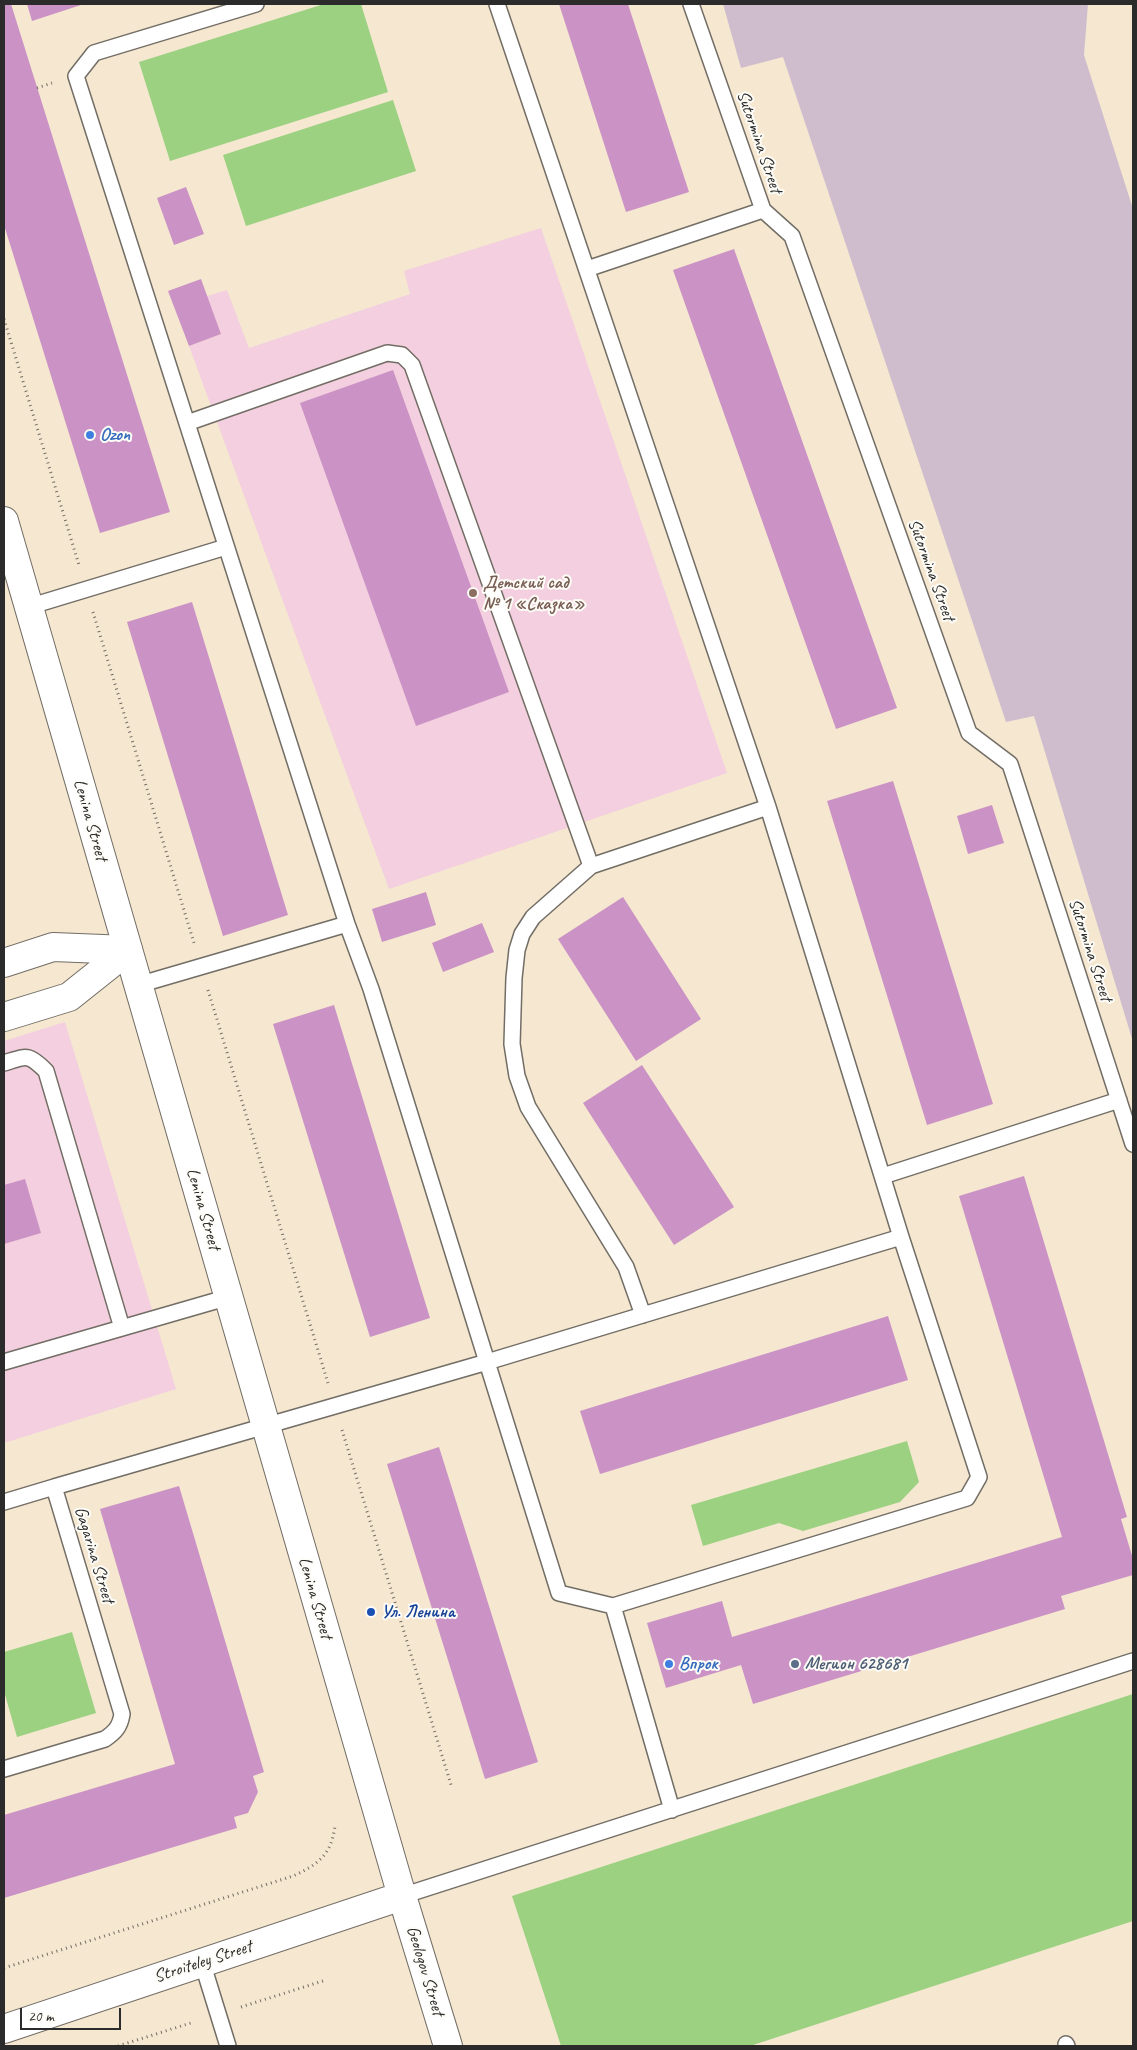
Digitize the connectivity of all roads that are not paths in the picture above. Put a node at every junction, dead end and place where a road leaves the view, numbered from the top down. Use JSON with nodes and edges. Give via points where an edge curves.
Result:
{"nodes":[{"id":1,"x":256,"y":4,"type":"edge"},
{"id":2,"x":497,"y":4,"type":"edge"},
{"id":3,"x":692,"y":4,"type":"edge"},
{"id":4,"x":763,"y":210,"type":"junction"},
{"id":5,"x":587,"y":269,"type":"junction"},
{"id":6,"x":187,"y":423,"type":"junction"},
{"id":7,"x":4,"y":521,"type":"edge"},
{"id":8,"x":226,"y":547,"type":"junction"},
{"id":9,"x":28,"y":607,"type":"junction"},
{"id":10,"x":768,"y":807,"type":"junction"},
{"id":11,"x":591,"y":866,"type":"junction"},
{"id":12,"x":347,"y":924,"type":"junction"},
{"id":13,"x":128,"y":950,"type":"junction"},
{"id":14,"x":4,"y":963,"type":"edge"},
{"id":15,"x":138,"y":985,"type":"junction"},
{"id":16,"x":4,"y":1017,"type":"edge"},
{"id":17,"x":4,"y":1063,"type":"edge"},
{"id":18,"x":1119,"y":1100,"type":"junction"},
{"id":19,"x":1133,"y":1144,"type":"edge"},
{"id":20,"x":883,"y":1176,"type":"junction"},
{"id":21,"x":901,"y":1237,"type":"junction"},
{"id":22,"x":229,"y":1297,"type":"junction"},
{"id":23,"x":643,"y":1315,"type":"junction"},
{"id":24,"x":122,"y":1328,"type":"junction"},
{"id":25,"x":4,"y":1362,"type":"edge"},
{"id":26,"x":487,"y":1362,"type":"junction"},
{"id":27,"x":266,"y":1426,"type":"junction"},
{"id":28,"x":54,"y":1487,"type":"junction"},
{"id":29,"x":4,"y":1502,"type":"edge"},
{"id":30,"x":613,"y":1606,"type":"junction"},
{"id":31,"x":1133,"y":1661,"type":"edge"},
{"id":32,"x":5,"y":1766,"type":"edge"},
{"id":33,"x":672,"y":1810,"type":"junction"},
{"id":34,"x":402,"y":1896,"type":"junction"},
{"id":35,"x":202,"y":1962,"type":"junction"},
{"id":36,"x":4,"y":2029,"type":"edge"},
{"id":37,"x":228,"y":2046,"type":"edge"},
{"id":38,"x":448,"y":2046,"type":"edge"}],
"edges":[{"from":1,"to":6,"type":"lane","via":[[94,53],[76,76]]},
{"from":2,"to":5,"type":"lane"},
{"from":3,"to":4,"type":"lane","name":"Sutormina Street"},
{"from":4,"to":5,"type":"lane"},
{"from":4,"to":18,"type":"lane","name":"Sutormina Street","via":[[792,236],[969,733],[1010,764]]},
{"from":5,"to":10,"type":"lane"},
{"from":6,"to":8,"type":"lane"},
{"from":6,"to":11,"type":"lane","via":[[387,353],[402,355],[412,365]]},
{"from":7,"to":9,"type":"main road","name":"Lenina Street"},
{"from":8,"to":9,"type":"lane"},
{"from":8,"to":12,"type":"lane"},
{"from":9,"to":13,"type":"main road","name":"Lenina Street"},
{"from":10,"to":11,"type":"lane"},
{"from":10,"to":20,"type":"lane"},
{"from":11,"to":23,"type":"lane","via":[[533,917],[522,934],[514,978],[512,1044],[517,1076],[528,1107],[626,1268]]},
{"from":12,"to":15,"type":"lane"},
{"from":12,"to":26,"type":"lane","via":[[371,989]]},
{"from":13,"to":14,"type":"main road","via":[[53,947]]},
{"from":13,"to":15,"type":"main road","name":"Lenina Street"},
{"from":13,"to":16,"type":"main road","via":[[69,997]]},
{"from":15,"to":22,"type":"main road","name":"Lenina Street"},
{"from":17,"to":24,"type":"lane","via":[[25,1056],[35,1060],[46,1071]]},
{"from":18,"to":19,"type":"lane","name":"Sutormina Street"},
{"from":18,"to":20,"type":"lane"},
{"from":20,"to":21,"type":"lane"},
{"from":21,"to":23,"type":"lane"},
{"from":21,"to":30,"type":"lane","via":[[979,1477],[967,1498]]},
{"from":22,"to":24,"type":"lane"},
{"from":22,"to":27,"type":"main road","name":"Lenina Street"},
{"from":23,"to":26,"type":"lane"},
{"from":24,"to":25,"type":"lane"},
{"from":26,"to":27,"type":"lane"},
{"from":26,"to":30,"type":"lane","via":[[559,1593]]},
{"from":27,"to":28,"type":"lane"},
{"from":27,"to":34,"type":"main road","name":"Lenina Street"},
{"from":28,"to":29,"type":"lane"},
{"from":28,"to":32,"type":"lane","name":"Gagarina Street","via":[[122,1714],[115,1733],[105,1739]]},
{"from":30,"to":33,"type":"lane"},
{"from":31,"to":33,"type":"lane"},
{"from":33,"to":34,"type":"lane"},
{"from":34,"to":35,"type":"main road","name":"Stroiteley Street"},
{"from":34,"to":38,"type":"main road","name":"Geologov Street"},
{"from":35,"to":36,"type":"main road","name":"Stroiteley Street"},
{"from":35,"to":37,"type":"lane"}]}
